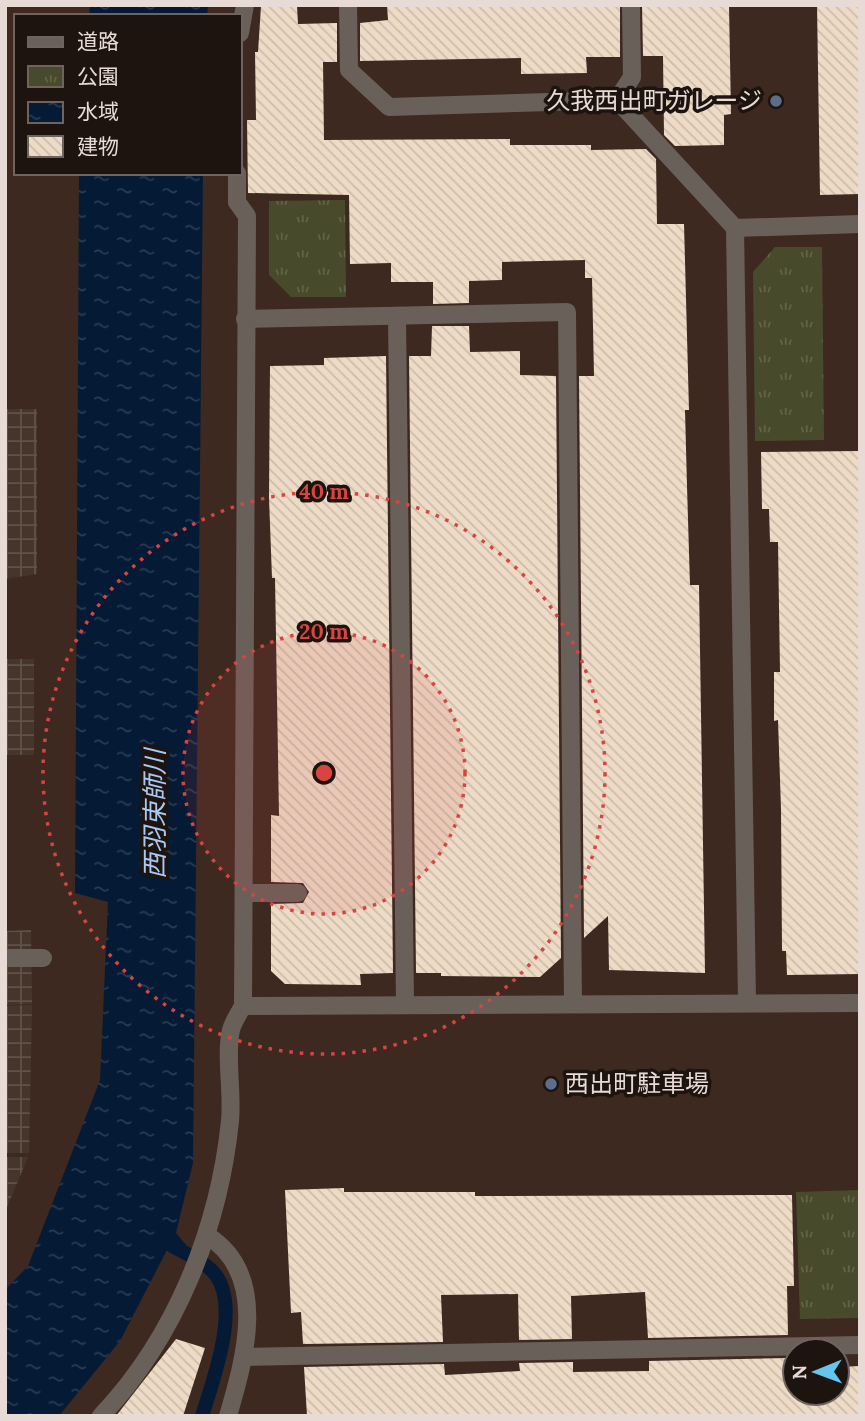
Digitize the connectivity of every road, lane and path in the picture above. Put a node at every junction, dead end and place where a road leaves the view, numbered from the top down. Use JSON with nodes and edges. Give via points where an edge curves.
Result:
{"nodes":[{"id":1,"x":348,"y":5,"type":"edge"},
{"id":2,"x":631,"y":5,"type":"edge"},
{"id":3,"x":617,"y":100,"type":"junction"},
{"id":4,"x":237,"y":175,"type":"edge"},
{"id":5,"x":860,"y":224,"type":"edge"},
{"id":6,"x":735,"y":228,"type":"junction"},
{"id":7,"x":397,"y":316,"type":"junction"},
{"id":8,"x":245,"y":319,"type":"junction"},
{"id":9,"x":243,"y":893,"type":"junction"},
{"id":10,"x":298,"y":893,"type":"dead end"},
{"id":11,"x":5,"y":958,"type":"edge"},
{"id":12,"x":43,"y":958,"type":"dead end"},
{"id":13,"x":747,"y":1002,"type":"junction"},
{"id":14,"x":860,"y":1003,"type":"edge"},
{"id":15,"x":405,"y":1004,"type":"junction"},
{"id":16,"x":573,"y":1004,"type":"junction"},
{"id":17,"x":243,"y":1006,"type":"junction"},
{"id":18,"x":204,"y":1243,"type":"junction"},
{"id":19,"x":860,"y":1345,"type":"edge"},
{"id":20,"x":245,"y":1357,"type":"junction"},
{"id":21,"x":101,"y":1416,"type":"edge"},
{"id":22,"x":228,"y":1416,"type":"edge"}],
"edges":[{"from":1,"to":3,"type":"street","via":[[349,70],[389,107]]},
{"from":2,"to":3,"type":"street","via":[[632,77]]},
{"from":3,"to":6,"type":"street"},
{"from":4,"to":8,"type":"street","via":[[237,202],[247,216]]},
{"from":5,"to":6,"type":"street"},
{"from":6,"to":13,"type":"street"},
{"from":7,"to":8,"type":"street"},
{"from":7,"to":15,"type":"street"},
{"from":7,"to":16,"type":"street","via":[[568,312]]},
{"from":8,"to":9,"type":"street"},
{"from":9,"to":10,"type":"street"},
{"from":9,"to":17,"type":"street"},
{"from":11,"to":12,"type":"street"},
{"from":13,"to":14,"type":"street"},
{"from":13,"to":16,"type":"street"},
{"from":15,"to":16,"type":"street"},
{"from":15,"to":17,"type":"street"},
{"from":17,"to":18,"type":"street","via":[[231,1030],[230,1119]]},
{"from":18,"to":20,"type":"street","via":[[225,1246],[248,1298]]},
{"from":18,"to":21,"type":"street","via":[[172,1317],[119,1397]]},
{"from":19,"to":20,"type":"street"},
{"from":20,"to":22,"type":"street"}]}
